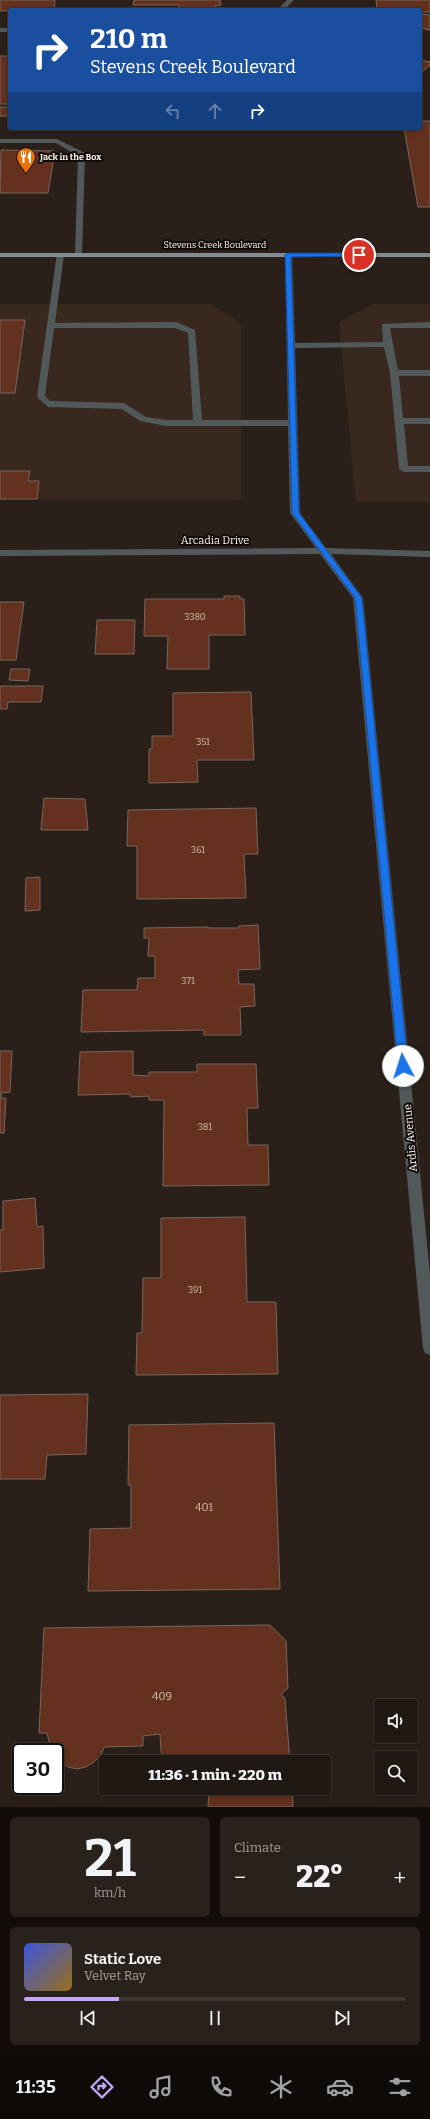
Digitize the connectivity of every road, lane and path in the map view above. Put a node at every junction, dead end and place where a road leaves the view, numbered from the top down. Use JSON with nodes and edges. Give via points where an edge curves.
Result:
{"nodes":[{"id":1,"x":291,"y":0,"type":"edge"},
{"id":2,"x":282,"y":8,"type":"edge"},
{"id":3,"x":0,"y":141,"type":"edge"},
{"id":4,"x":0,"y":255,"type":"edge"},
{"id":5,"x":60,"y":255,"type":"junction"},
{"id":6,"x":79,"y":255,"type":"junction"},
{"id":7,"x":288,"y":255,"type":"junction"},
{"id":8,"x":430,"y":255,"type":"edge"},
{"id":9,"x":430,"y":325,"type":"edge"},
{"id":10,"x":50,"y":326,"type":"junction"},
{"id":11,"x":388,"y":344,"type":"junction"},
{"id":12,"x":290,"y":346,"type":"junction"},
{"id":13,"x":394,"y":373,"type":"junction"},
{"id":14,"x":430,"y":373,"type":"edge"},
{"id":15,"x":399,"y":421,"type":"junction"},
{"id":16,"x":430,"y":421,"type":"edge"},
{"id":17,"x":198,"y":423,"type":"junction"},
{"id":18,"x":292,"y":423,"type":"junction"},
{"id":19,"x":430,"y":469,"type":"edge"},
{"id":20,"x":322,"y":551,"type":"junction"},
{"id":21,"x":0,"y":553,"type":"edge"},
{"id":22,"x":430,"y":554,"type":"edge"},
{"id":23,"x":430,"y":1348,"type":"edge"}],
"edges":[{"from":1,"to":2,"type":"street"},
{"from":3,"to":6,"type":"street","via":[[57,141],[82,155]]},
{"from":4,"to":5,"type":"main road","name":"Stevens Creek Boulevard"},
{"from":5,"to":6,"type":"main road","name":"Stevens Creek Boulevard"},
{"from":5,"to":10,"type":"street"},
{"from":6,"to":7,"type":"main road","name":"Stevens Creek Boulevard"},
{"from":7,"to":8,"type":"main road","name":"Stevens Creek Boulevard"},
{"from":7,"to":12,"type":"street","name":"Ardis Avenue"},
{"from":9,"to":11,"type":"street","via":[[385,326]]},
{"from":10,"to":17,"type":"street","via":[[176,325],[186,328],[192,332]]},
{"from":10,"to":17,"type":"street","via":[[41,397],[48,404],[124,406],[143,420]]},
{"from":11,"to":12,"type":"street"},
{"from":11,"to":13,"type":"street"},
{"from":12,"to":18,"type":"street","name":"Ardis Avenue"},
{"from":13,"to":14,"type":"street"},
{"from":13,"to":15,"type":"street"},
{"from":15,"to":16,"type":"street"},
{"from":15,"to":19,"type":"street","via":[[404,469]]},
{"from":17,"to":18,"type":"street"},
{"from":18,"to":20,"type":"street","name":"Ardis Avenue","via":[[295,513]]},
{"from":20,"to":21,"type":"street","name":"Arcadia Drive"},
{"from":20,"to":22,"type":"street","name":"Arcadia Drive"},
{"from":20,"to":23,"type":"street","name":"Ardis Avenue","via":[[358,598]]}]}
